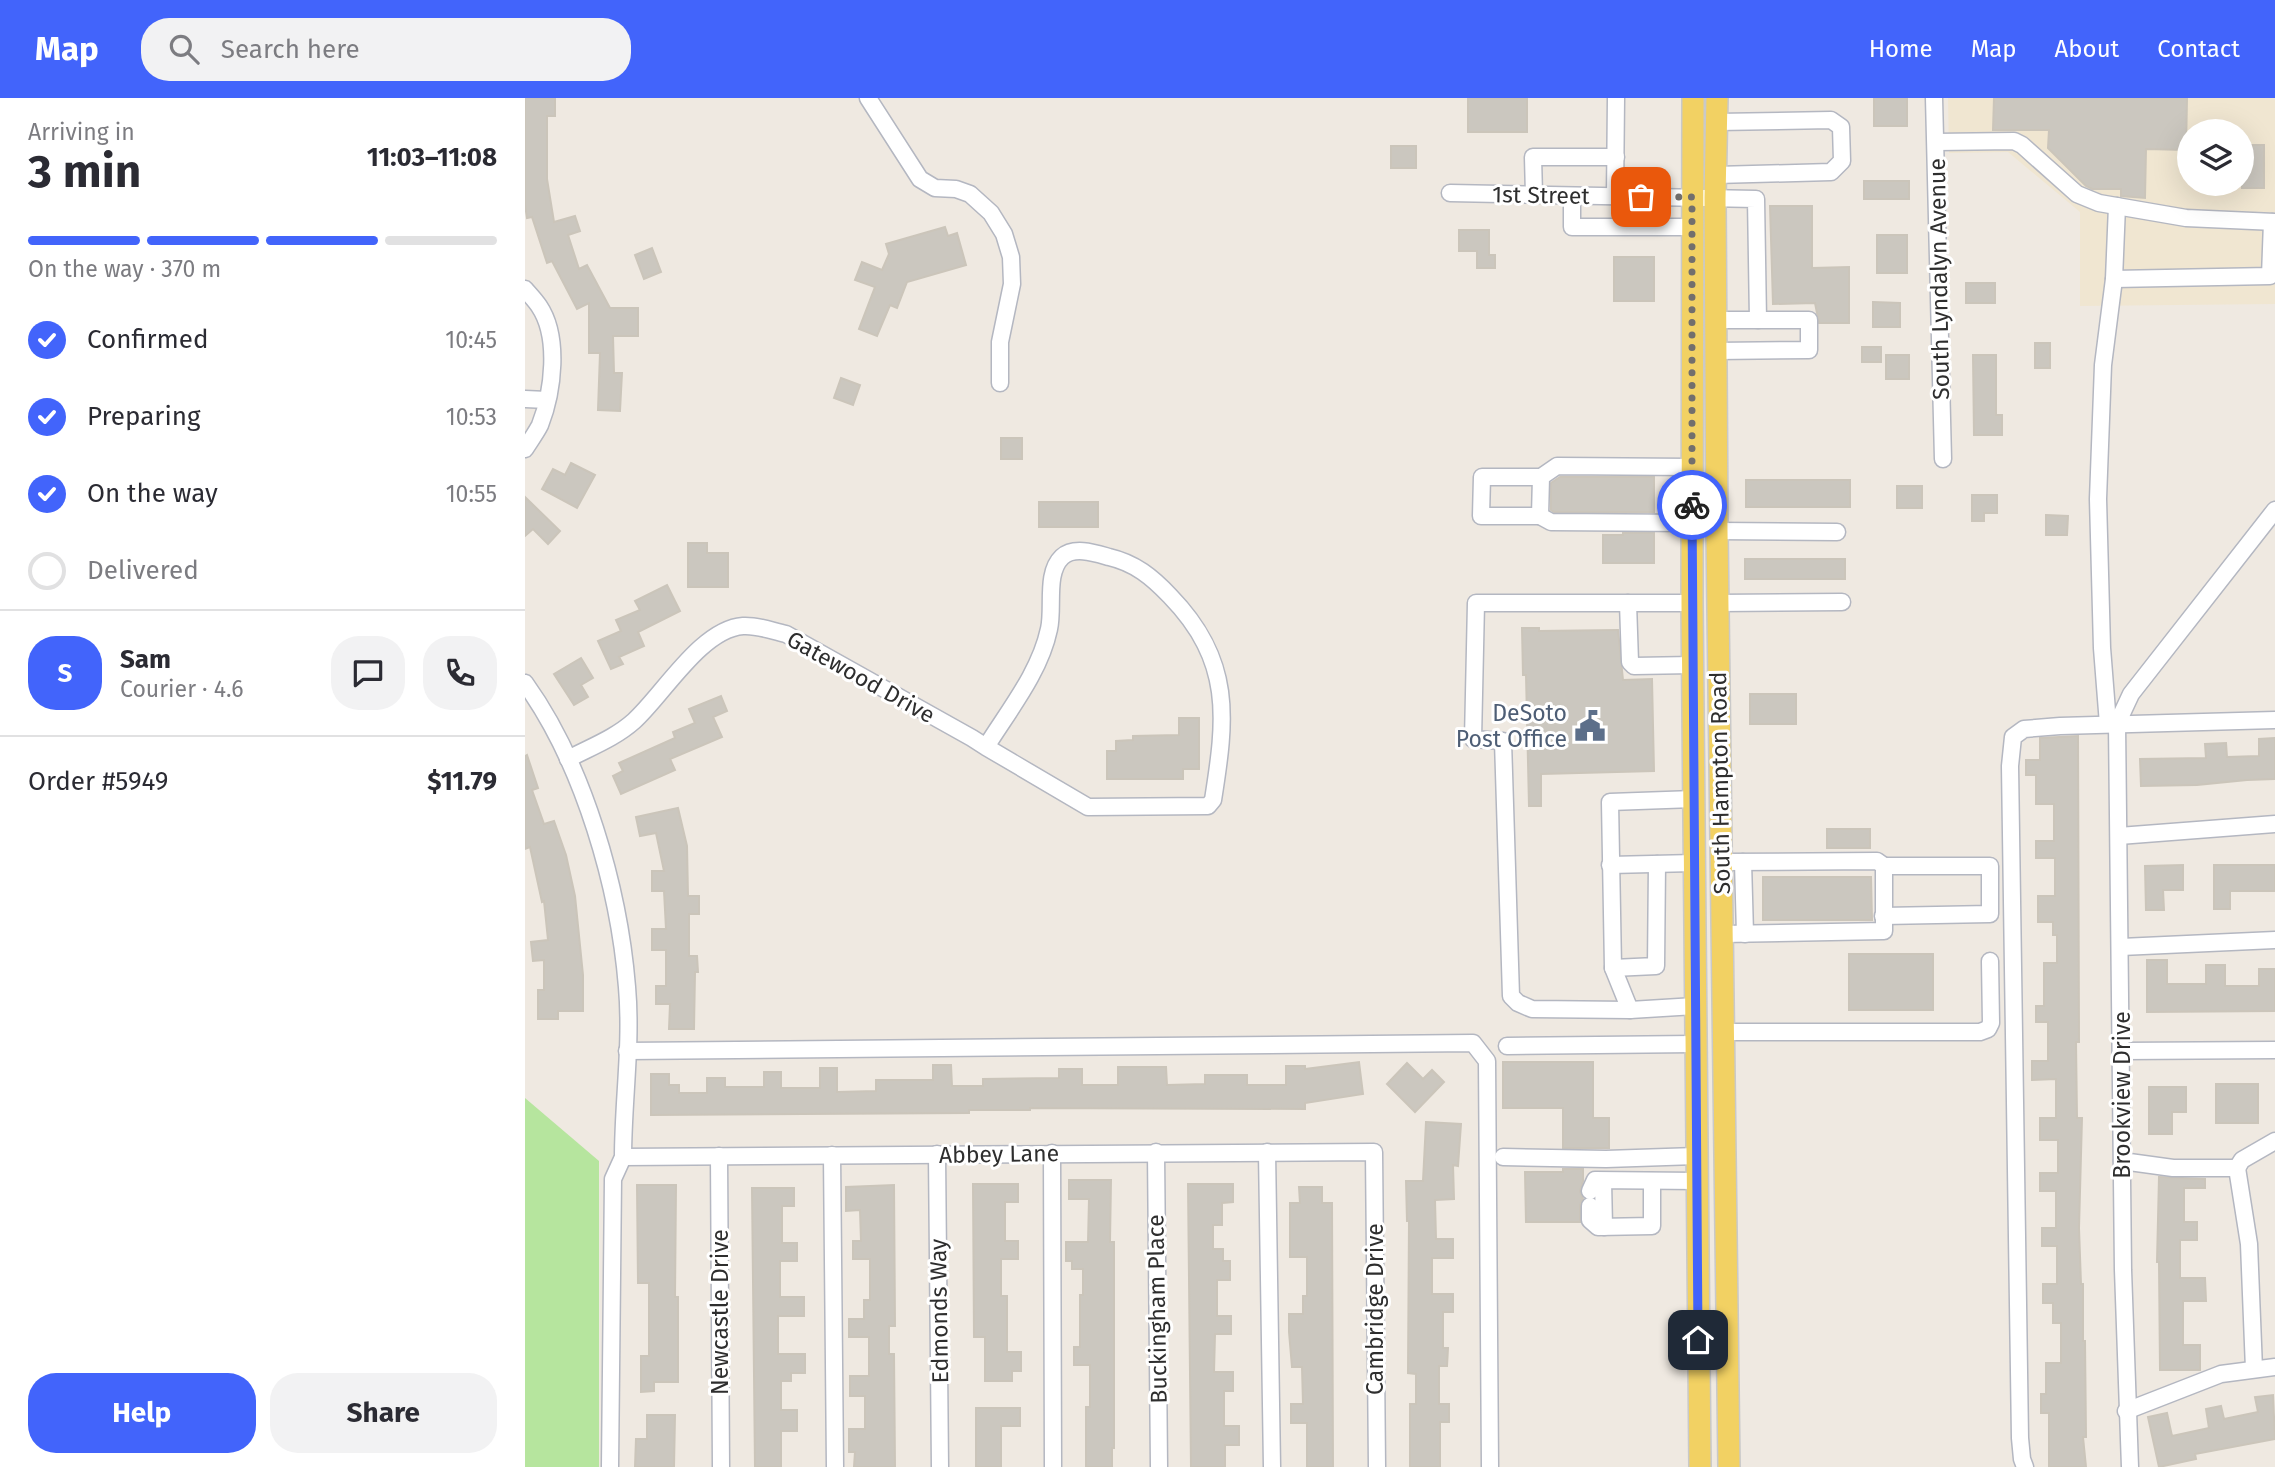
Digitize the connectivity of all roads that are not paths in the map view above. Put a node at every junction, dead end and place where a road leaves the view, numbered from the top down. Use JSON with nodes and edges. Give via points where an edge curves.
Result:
{"nodes":[{"id":1,"x":868,"y":98,"type":"edge"},
{"id":2,"x":1616,"y":98,"type":"edge"},
{"id":3,"x":1693,"y":98,"type":"edge"},
{"id":4,"x":1717,"y":98,"type":"edge"},
{"id":5,"x":1934,"y":98,"type":"edge"},
{"id":6,"x":1717,"y":122,"type":"junction"},
{"id":7,"x":1936,"y":142,"type":"junction"},
{"id":8,"x":1616,"y":158,"type":"junction"},
{"id":9,"x":1716,"y":175,"type":"junction"},
{"id":10,"x":1450,"y":193,"type":"dead end"},
{"id":11,"x":1534,"y":195,"type":"junction"},
{"id":12,"x":1572,"y":196,"type":"junction"},
{"id":13,"x":1615,"y":196,"type":"junction"},
{"id":14,"x":1692,"y":197,"type":"junction"},
{"id":15,"x":1715,"y":198,"type":"junction"},
{"id":16,"x":2117,"y":206,"type":"junction"},
{"id":17,"x":2274,"y":222,"type":"edge"},
{"id":18,"x":1692,"y":227,"type":"junction"},
{"id":19,"x":2114,"y":279,"type":"junction"},
{"id":20,"x":525,"y":289,"type":"edge"},
{"id":21,"x":1716,"y":320,"type":"junction"},
{"id":22,"x":1758,"y":320,"type":"junction"},
{"id":23,"x":1716,"y":351,"type":"junction"},
{"id":24,"x":1000,"y":383,"type":"dead end"},
{"id":25,"x":525,"y":399,"type":"edge"},
{"id":26,"x":548,"y":400,"type":"junction"},
{"id":27,"x":525,"y":449,"type":"edge"},
{"id":28,"x":1943,"y":459,"type":"dead end"},
{"id":29,"x":1692,"y":467,"type":"junction"},
{"id":30,"x":1717,"y":467,"type":"junction"},
{"id":31,"x":1541,"y":477,"type":"junction"},
{"id":32,"x":2275,"y":510,"type":"edge"},
{"id":33,"x":1541,"y":516,"type":"junction"},
{"id":34,"x":1692,"y":523,"type":"junction"},
{"id":35,"x":1717,"y":531,"type":"junction"},
{"id":36,"x":1837,"y":532,"type":"dead end"},
{"id":37,"x":1842,"y":602,"type":"dead end"},
{"id":38,"x":1628,"y":603,"type":"junction"},
{"id":39,"x":1692,"y":603,"type":"junction"},
{"id":40,"x":1718,"y":603,"type":"junction"},
{"id":41,"x":1693,"y":665,"type":"junction"},
{"id":42,"x":525,"y":683,"type":"edge"},
{"id":43,"x":2275,"y":720,"type":"edge"},
{"id":44,"x":2113,"y":724,"type":"junction"},
{"id":45,"x":986,"y":747,"type":"junction"},
{"id":46,"x":568,"y":759,"type":"junction"},
{"id":47,"x":1693,"y":799,"type":"junction"},
{"id":48,"x":2275,"y":824,"type":"edge"},
{"id":49,"x":2119,"y":836,"type":"junction"},
{"id":50,"x":1722,"y":862,"type":"junction"},
{"id":51,"x":1744,"y":862,"type":"junction"},
{"id":52,"x":1694,"y":863,"type":"junction"},
{"id":53,"x":1657,"y":864,"type":"junction"},
{"id":54,"x":1610,"y":865,"type":"junction"},
{"id":55,"x":1884,"y":866,"type":"junction"},
{"id":56,"x":1883,"y":916,"type":"junction"},
{"id":57,"x":1723,"y":934,"type":"junction"},
{"id":58,"x":1745,"y":934,"type":"junction"},
{"id":59,"x":2275,"y":940,"type":"edge"},
{"id":60,"x":2120,"y":947,"type":"junction"},
{"id":61,"x":1990,"y":961,"type":"dead end"},
{"id":62,"x":1613,"y":968,"type":"junction"},
{"id":63,"x":1695,"y":1006,"type":"junction"},
{"id":64,"x":1724,"y":1007,"type":"junction"},
{"id":65,"x":1630,"y":1010,"type":"junction"},
{"id":66,"x":1724,"y":1032,"type":"junction"},
{"id":67,"x":1695,"y":1044,"type":"junction"},
{"id":68,"x":1507,"y":1046,"type":"dead end"},
{"id":69,"x":2275,"y":1050,"type":"edge"},
{"id":70,"x":627,"y":1051,"type":"junction"},
{"id":71,"x":2122,"y":1051,"type":"junction"},
{"id":72,"x":2275,"y":1141,"type":"edge"},
{"id":73,"x":1156,"y":1152,"type":"junction"},
{"id":74,"x":1267,"y":1152,"type":"junction"},
{"id":75,"x":1374,"y":1152,"type":"joint"},
{"id":76,"x":1052,"y":1153,"type":"junction"},
{"id":77,"x":937,"y":1154,"type":"junction"},
{"id":78,"x":832,"y":1155,"type":"junction"},
{"id":79,"x":719,"y":1156,"type":"junction"},
{"id":80,"x":1696,"y":1156,"type":"junction"},
{"id":81,"x":624,"y":1157,"type":"junction"},
{"id":82,"x":1503,"y":1157,"type":"dead end"},
{"id":83,"x":2122,"y":1161,"type":"junction"},
{"id":84,"x":2237,"y":1168,"type":"junction"},
{"id":85,"x":1603,"y":1181,"type":"junction"},
{"id":86,"x":1652,"y":1181,"type":"junction"},
{"id":87,"x":1696,"y":1181,"type":"junction"},
{"id":88,"x":1604,"y":1227,"type":"junction"},
{"id":89,"x":1728,"y":1339,"type":"junction"},
{"id":90,"x":1698,"y":1340,"type":"junction"},
{"id":91,"x":2275,"y":1367,"type":"edge"},
{"id":92,"x":2254,"y":1369,"type":"junction"},
{"id":93,"x":2126,"y":1410,"type":"junction"},
{"id":94,"x":610,"y":1467,"type":"edge"},
{"id":95,"x":721,"y":1467,"type":"edge"},
{"id":96,"x":835,"y":1467,"type":"edge"},
{"id":97,"x":940,"y":1467,"type":"edge"},
{"id":98,"x":1053,"y":1467,"type":"edge"},
{"id":99,"x":1159,"y":1467,"type":"edge"},
{"id":100,"x":1272,"y":1467,"type":"edge"},
{"id":101,"x":1377,"y":1467,"type":"edge"},
{"id":102,"x":1490,"y":1467,"type":"edge"},
{"id":103,"x":1700,"y":1467,"type":"edge"},
{"id":104,"x":1729,"y":1467,"type":"edge"},
{"id":105,"x":2025,"y":1467,"type":"edge"},
{"id":106,"x":2130,"y":1467,"type":"edge"}],
"edges":[{"from":1,"to":24,"type":"street","via":[[920,179],[935,188],[970,194],[991,213],[1003,234],[1011,257],[1012,284],[1001,333]]},
{"from":2,"to":8,"type":"street"},
{"from":3,"to":14,"type":"main road","name":"South Hampton Road"},
{"from":4,"to":6,"type":"main road","name":"South Hampton Road"},
{"from":5,"to":7,"type":"street","name":"South Lyndalyn Avenue"},
{"from":6,"to":9,"type":"main road","name":"South Hampton Road"},
{"from":6,"to":9,"type":"street","via":[[1831,120],[1841,127],[1842,161],[1831,172]]},
{"from":7,"to":16,"type":"street","via":[[2014,141],[2077,194]]},
{"from":7,"to":28,"type":"street","name":"South Lyndalyn Avenue"},
{"from":8,"to":11,"type":"street","via":[[1533,158]]},
{"from":8,"to":13,"type":"street"},
{"from":9,"to":15,"type":"main road","name":"South Hampton Road"},
{"from":10,"to":11,"type":"street","name":"1st Street"},
{"from":11,"to":12,"type":"street","name":"1st Street"},
{"from":12,"to":13,"type":"street","name":"1st Street"},
{"from":12,"to":18,"type":"street","via":[[1572,227]]},
{"from":13,"to":14,"type":"street","name":"1st Street"},
{"from":14,"to":15,"type":"street","name":"1st Street"},
{"from":14,"to":18,"type":"main road","name":"South Hampton Road"},
{"from":15,"to":21,"type":"main road","name":"South Hampton Road"},
{"from":15,"to":22,"type":"street","name":"1st Street","via":[[1756,199]]},
{"from":16,"to":17,"type":"street","via":[[2186,218]]},
{"from":16,"to":19,"type":"street","name":"Brookview Drive"},
{"from":17,"to":19,"type":"street","via":[[2270,276]]},
{"from":18,"to":29,"type":"main road","name":"South Hampton Road"},
{"from":19,"to":44,"type":"street","name":"Brookview Drive","via":[[2103,365],[2098,499],[2102,648]]},
{"from":20,"to":26,"type":"street","via":[[541,308],[549,330],[553,365]]},
{"from":21,"to":22,"type":"street"},
{"from":21,"to":23,"type":"main road","name":"South Hampton Road"},
{"from":22,"to":23,"type":"street","via":[[1809,320],[1809,350]]},
{"from":23,"to":30,"type":"main road","name":"South Hampton Road"},
{"from":25,"to":26,"type":"street"},
{"from":26,"to":27,"type":"street"},
{"from":29,"to":30,"type":"main road"},
{"from":29,"to":31,"type":"street","via":[[1557,466]]},
{"from":29,"to":34,"type":"main road","name":"South Hampton Road"},
{"from":30,"to":35,"type":"main road","name":"South Hampton Road"},
{"from":31,"to":33,"type":"street"},
{"from":31,"to":33,"type":"street","via":[[1482,477],[1481,516]]},
{"from":32,"to":44,"type":"street","via":[[2131,694]]},
{"from":33,"to":34,"type":"street","via":[[1551,522]]},
{"from":34,"to":39,"type":"main road","name":"South Hampton Road"},
{"from":35,"to":36,"type":"street"},
{"from":35,"to":40,"type":"main road","name":"South Hampton Road"},
{"from":37,"to":40,"type":"street"},
{"from":38,"to":39,"type":"street"},
{"from":38,"to":41,"type":"street","via":[[1630,662],[1634,666]]},
{"from":38,"to":65,"type":"street","via":[[1476,603],[1473,739],[1503,740],[1511,996],[1532,1009]]},
{"from":39,"to":40,"type":"main road"},
{"from":39,"to":41,"type":"main road","name":"South Hampton Road"},
{"from":40,"to":50,"type":"main road","name":"South Hampton Road"},
{"from":41,"to":47,"type":"main road","name":"South Hampton Road"},
{"from":42,"to":46,"type":"street"},
{"from":43,"to":44,"type":"street"},
{"from":44,"to":49,"type":"street","name":"Brookview Drive"},
{"from":44,"to":105,"type":"street","via":[[2024,729],[2011,745],[2019,1399]]},
{"from":45,"to":45,"type":"street","name":"Gatewood Drive","via":[[1088,807],[1208,806],[1221,752],[1223,706],[1217,670],[1182,608],[1149,574],[1124,561],[1089,552],[1069,553],[1060,559],[1052,576],[1049,630],[1033,671]]},
{"from":45,"to":46,"type":"street","name":"Gatewood Drive","via":[[786,634],[740,626],[688,658],[617,735]]},
{"from":46,"to":70,"type":"street","via":[[601,847],[619,927],[627,989]]},
{"from":47,"to":52,"type":"main road","name":"South Hampton Road"},
{"from":47,"to":54,"type":"street","via":[[1610,802]]},
{"from":48,"to":49,"type":"street"},
{"from":49,"to":60,"type":"street","name":"Brookview Drive"},
{"from":50,"to":51,"type":"street"},
{"from":50,"to":52,"type":"main road"},
{"from":50,"to":57,"type":"main road","name":"South Hampton Road"},
{"from":51,"to":55,"type":"street","via":[[1877,861]]},
{"from":51,"to":58,"type":"street"},
{"from":52,"to":53,"type":"street"},
{"from":52,"to":63,"type":"main road","name":"South Hampton Road"},
{"from":53,"to":54,"type":"street"},
{"from":53,"to":62,"type":"street","via":[[1656,966]]},
{"from":54,"to":62,"type":"street"},
{"from":55,"to":56,"type":"street"},
{"from":55,"to":56,"type":"street","via":[[1990,866],[1990,914]]},
{"from":56,"to":58,"type":"street","via":[[1884,931]]},
{"from":57,"to":58,"type":"street"},
{"from":57,"to":64,"type":"main road","name":"South Hampton Road"},
{"from":59,"to":60,"type":"street"},
{"from":60,"to":71,"type":"street","name":"Brookview Drive"},
{"from":61,"to":66,"type":"street","via":[[1991,1023],[1980,1032]]},
{"from":62,"to":65,"type":"street"},
{"from":63,"to":64,"type":"main road"},
{"from":63,"to":65,"type":"street"},
{"from":63,"to":67,"type":"main road","name":"South Hampton Road"},
{"from":64,"to":66,"type":"main road","name":"South Hampton Road"},
{"from":66,"to":89,"type":"main road","name":"South Hampton Road"},
{"from":67,"to":68,"type":"street"},
{"from":67,"to":80,"type":"main road","name":"South Hampton Road"},
{"from":69,"to":71,"type":"street"},
{"from":70,"to":81,"type":"street"},
{"from":70,"to":102,"type":"street","via":[[1473,1043],[1487,1060]]},
{"from":71,"to":83,"type":"street","name":"Brookview Drive"},
{"from":72,"to":84,"type":"street","via":[[2242,1160]]},
{"from":73,"to":74,"type":"street","name":"Abbey Lane"},
{"from":73,"to":76,"type":"street","name":"Abbey Lane"},
{"from":73,"to":99,"type":"street","name":"Buckingham Place"},
{"from":74,"to":75,"type":"street","name":"Abbey Lane"},
{"from":74,"to":100,"type":"street"},
{"from":75,"to":101,"type":"street","name":"Cambridge Drive"},
{"from":76,"to":77,"type":"street","name":"Abbey Lane"},
{"from":76,"to":98,"type":"street"},
{"from":77,"to":78,"type":"street","name":"Abbey Lane"},
{"from":77,"to":97,"type":"street","name":"Edmonds Way"},
{"from":78,"to":79,"type":"street","name":"Abbey Lane"},
{"from":78,"to":96,"type":"street"},
{"from":79,"to":81,"type":"street","name":"Abbey Lane"},
{"from":79,"to":95,"type":"street","name":"Newcastle Drive"},
{"from":80,"to":82,"type":"street"},
{"from":80,"to":87,"type":"main road","name":"South Hampton Road"},
{"from":81,"to":94,"type":"street","via":[[613,1179]]},
{"from":83,"to":84,"type":"street","via":[[2173,1168]]},
{"from":83,"to":93,"type":"street","name":"Brookview Drive"},
{"from":84,"to":92,"type":"street","via":[[2249,1244]]},
{"from":85,"to":86,"type":"street"},
{"from":85,"to":88,"type":"street"},
{"from":85,"to":88,"type":"street","via":[[1595,1180],[1590,1220]]},
{"from":86,"to":87,"type":"street"},
{"from":86,"to":88,"type":"street","via":[[1652,1226]]},
{"from":87,"to":90,"type":"main road","name":"South Hampton Road"},
{"from":89,"to":90,"type":"main road"},
{"from":89,"to":104,"type":"main road","name":"South Hampton Road"},
{"from":90,"to":103,"type":"main road","name":"South Hampton Road"},
{"from":91,"to":92,"type":"street"},
{"from":92,"to":93,"type":"street","via":[[2221,1374]]},
{"from":93,"to":106,"type":"street","name":"Brookview Drive"}]}
